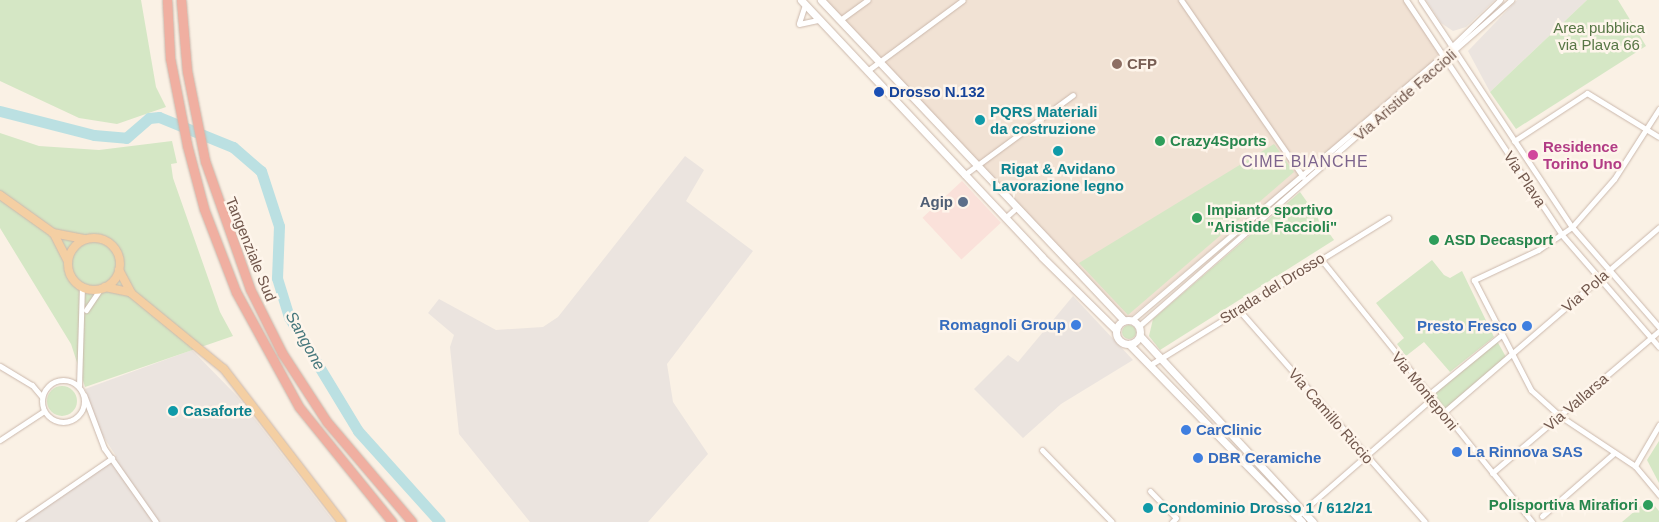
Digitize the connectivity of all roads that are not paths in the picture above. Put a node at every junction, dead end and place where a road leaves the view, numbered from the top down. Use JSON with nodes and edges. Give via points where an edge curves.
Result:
{"nodes":[{"id":1,"x":167,"y":0,"type":"edge"},
{"id":2,"x":182,"y":0,"type":"edge"},
{"id":3,"x":821,"y":0,"type":"edge"},
{"id":4,"x":868,"y":0,"type":"edge"},
{"id":5,"x":963,"y":0,"type":"edge"},
{"id":6,"x":1181,"y":0,"type":"edge"},
{"id":7,"x":1406,"y":0,"type":"edge"},
{"id":8,"x":1421,"y":0,"type":"edge"},
{"id":9,"x":1500,"y":0,"type":"edge"},
{"id":10,"x":1511,"y":0,"type":"edge"},
{"id":11,"x":803,"y":2,"type":"edge"},
{"id":12,"x":818,"y":20,"type":"junction"},
{"id":13,"x":840,"y":20,"type":"junction"},
{"id":14,"x":1451,"y":46,"type":"junction"},
{"id":15,"x":1456,"y":52,"type":"junction"},
{"id":16,"x":1442,"y":55,"type":"junction"},
{"id":17,"x":878,"y":61,"type":"junction"},
{"id":18,"x":1446,"y":61,"type":"junction"},
{"id":19,"x":867,"y":71,"type":"junction"},
{"id":20,"x":1073,"y":95,"type":"dead end"},
{"id":21,"x":1659,"y":109,"type":"edge"},
{"id":22,"x":1506,"y":128,"type":"junction"},
{"id":23,"x":1647,"y":128,"type":"junction"},
{"id":24,"x":1496,"y":135,"type":"junction"},
{"id":25,"x":1659,"y":136,"type":"edge"},
{"id":26,"x":1514,"y":141,"type":"junction"},
{"id":27,"x":976,"y":165,"type":"junction"},
{"id":28,"x":964,"y":175,"type":"junction"},
{"id":29,"x":1301,"y":175,"type":"junction"},
{"id":30,"x":1306,"y":181,"type":"junction"},
{"id":31,"x":0,"y":195,"type":"edge"},
{"id":32,"x":1016,"y":208,"type":"junction"},
{"id":33,"x":1005,"y":218,"type":"junction"},
{"id":34,"x":1388,"y":218,"type":"dead end"},
{"id":35,"x":1572,"y":227,"type":"junction"},
{"id":36,"x":1659,"y":227,"type":"edge"},
{"id":37,"x":52,"y":233,"type":"junction"},
{"id":38,"x":1562,"y":234,"type":"junction"},
{"id":39,"x":87,"y":239,"type":"junction"},
{"id":40,"x":1320,"y":258,"type":"junction"},
{"id":41,"x":68,"y":261,"type":"junction"},
{"id":42,"x":1610,"y":269,"type":"junction"},
{"id":43,"x":119,"y":270,"type":"junction"},
{"id":44,"x":1600,"y":279,"type":"junction"},
{"id":45,"x":82,"y":286,"type":"junction"},
{"id":46,"x":103,"y":288,"type":"junction"},
{"id":47,"x":131,"y":293,"type":"junction"},
{"id":48,"x":1238,"y":309,"type":"junction"},
{"id":49,"x":85,"y":313,"type":"junction"},
{"id":50,"x":1128,"y":320,"type":"junction"},
{"id":51,"x":1139,"y":326,"type":"junction"},
{"id":52,"x":1659,"y":329,"type":"edge"},
{"id":53,"x":1116,"y":330,"type":"junction"},
{"id":54,"x":1140,"y":336,"type":"junction"},
{"id":55,"x":1500,"y":336,"type":"junction"},
{"id":56,"x":1651,"y":338,"type":"junction"},
{"id":57,"x":1129,"y":344,"type":"junction"},
{"id":58,"x":1659,"y":348,"type":"edge"},
{"id":59,"x":1510,"y":355,"type":"junction"},
{"id":60,"x":1159,"y":360,"type":"junction"},
{"id":61,"x":1150,"y":364,"type":"junction"},
{"id":62,"x":0,"y":366,"type":"edge"},
{"id":63,"x":78,"y":386,"type":"junction"},
{"id":64,"x":84,"y":395,"type":"junction"},
{"id":65,"x":42,"y":397,"type":"junction"},
{"id":66,"x":1430,"y":397,"type":"junction"},
{"id":67,"x":44,"y":410,"type":"junction"},
{"id":68,"x":1443,"y":413,"type":"junction"},
{"id":69,"x":1560,"y":416,"type":"junction"},
{"id":70,"x":1659,"y":425,"type":"edge"},
{"id":71,"x":0,"y":440,"type":"edge"},
{"id":72,"x":1042,"y":450,"type":"dead end"},
{"id":73,"x":1614,"y":453,"type":"junction"},
{"id":74,"x":1366,"y":456,"type":"junction"},
{"id":75,"x":112,"y":458,"type":"junction"},
{"id":76,"x":1635,"y":466,"type":"junction"},
{"id":77,"x":1492,"y":473,"type":"junction"},
{"id":78,"x":1150,"y":492,"type":"dead end"},
{"id":79,"x":1659,"y":494,"type":"edge"},
{"id":80,"x":1300,"y":516,"type":"edge"},
{"id":81,"x":1542,"y":516,"type":"dead end"},
{"id":82,"x":19,"y":522,"type":"edge"},
{"id":83,"x":156,"y":522,"type":"edge"},
{"id":84,"x":342,"y":522,"type":"edge"},
{"id":85,"x":392,"y":522,"type":"edge"},
{"id":86,"x":412,"y":522,"type":"edge"},
{"id":87,"x":1112,"y":522,"type":"edge"},
{"id":88,"x":1172,"y":522,"type":"edge"},
{"id":89,"x":1313,"y":522,"type":"edge"},
{"id":90,"x":1425,"y":522,"type":"edge"},
{"id":91,"x":1532,"y":522,"type":"edge"}],
"edges":[{"from":1,"to":85,"type":"highway","name":"Tangenziale Sud","via":[[178,102],[193,172],[217,248],[276,370],[321,439]]},
{"from":2,"to":86,"type":"highway","name":"Tangenziale Sud","via":[[193,102],[210,180],[250,289],[282,353],[327,422]]},
{"from":3,"to":13,"type":"street"},
{"from":4,"to":13,"type":"street"},
{"from":5,"to":17,"type":"street"},
{"from":6,"to":29,"type":"street"},
{"from":7,"to":16,"type":"street","name":"Via Plava"},
{"from":8,"to":14,"type":"street","name":"Via Plava"},
{"from":9,"to":14,"type":"street","name":"Via Aristide Faccioli"},
{"from":10,"to":15,"type":"street","name":"Via Aristide Faccioli"},
{"from":11,"to":12,"type":"street"},
{"from":11,"to":12,"type":"street","via":[[799,24]]},
{"from":12,"to":19,"type":"street"},
{"from":13,"to":17,"type":"street"},
{"from":14,"to":15,"type":"street","name":"Via Plava"},
{"from":14,"to":16,"type":"street","name":"Via Aristide Faccioli"},
{"from":15,"to":18,"type":"street","name":"Via Aristide Faccioli"},
{"from":15,"to":22,"type":"street","name":"Via Plava"},
{"from":16,"to":18,"type":"street","name":"Via Plava"},
{"from":16,"to":29,"type":"street","name":"Via Aristide Faccioli"},
{"from":17,"to":19,"type":"street"},
{"from":17,"to":27,"type":"street"},
{"from":18,"to":24,"type":"street","name":"Via Plava"},
{"from":18,"to":30,"type":"street","name":"Via Aristide Faccioli"},
{"from":19,"to":28,"type":"street"},
{"from":20,"to":27,"type":"street"},
{"from":21,"to":23,"type":"street"},
{"from":22,"to":24,"type":"street"},
{"from":22,"to":26,"type":"street","name":"Via Plava"},
{"from":23,"to":25,"type":"street"},
{"from":23,"to":26,"type":"street","via":[[1587,93]]},
{"from":23,"to":35,"type":"street","via":[[1614,179]]},
{"from":24,"to":38,"type":"street","name":"Via Plava"},
{"from":26,"to":35,"type":"street","name":"Via Plava"},
{"from":27,"to":28,"type":"street"},
{"from":27,"to":32,"type":"street"},
{"from":28,"to":33,"type":"street"},
{"from":29,"to":30,"type":"street"},
{"from":29,"to":50,"type":"street","name":"Via Aristide Faccioli"},
{"from":30,"to":51,"type":"street","name":"Via Aristide Faccioli"},
{"from":31,"to":37,"type":"main road"},
{"from":32,"to":33,"type":"street"},
{"from":32,"to":50,"type":"street"},
{"from":33,"to":53,"type":"street"},
{"from":34,"to":40,"type":"street","name":"Strada del Drosso"},
{"from":35,"to":38,"type":"street"},
{"from":35,"to":42,"type":"street","name":"Via Plava"},
{"from":36,"to":42,"type":"street","name":"Via Pola"},
{"from":37,"to":39,"type":"main road"},
{"from":37,"to":41,"type":"main road"},
{"from":38,"to":44,"type":"street","name":"Via Plava"},
{"from":38,"to":55,"type":"street","via":[[1474,280]]},
{"from":39,"to":41,"type":"main road","via":[[76,245]]},
{"from":39,"to":43,"type":"main road","via":[[112,245]]},
{"from":40,"to":48,"type":"street","name":"Strada del Drosso"},
{"from":40,"to":66,"type":"street","name":"Via Monteponi"},
{"from":41,"to":45,"type":"main road","via":[[72,276]]},
{"from":42,"to":44,"type":"street","name":"Via Pola"},
{"from":42,"to":52,"type":"street","name":"Via Plava"},
{"from":43,"to":46,"type":"main road"},
{"from":43,"to":47,"type":"main road"},
{"from":44,"to":56,"type":"street","name":"Via Plava"},
{"from":44,"to":59,"type":"street","name":"Via Pola"},
{"from":45,"to":46,"type":"main road"},
{"from":45,"to":49,"type":"street"},
{"from":46,"to":47,"type":"main road"},
{"from":46,"to":49,"type":"street"},
{"from":47,"to":84,"type":"main road","via":[[216,360]]},
{"from":48,"to":60,"type":"street","name":"Strada del Drosso"},
{"from":48,"to":74,"type":"street","name":"Via Camillo Riccio"},
{"from":49,"to":63,"type":"street"},
{"from":50,"to":51,"type":"street"},
{"from":50,"to":53,"type":"street"},
{"from":51,"to":54,"type":"street"},
{"from":52,"to":56,"type":"street","name":"Via Vallarsa"},
{"from":53,"to":57,"type":"street","via":[[1120,340]]},
{"from":54,"to":57,"type":"street"},
{"from":54,"to":60,"type":"street"},
{"from":55,"to":59,"type":"street"},
{"from":55,"to":66,"type":"street"},
{"from":56,"to":58,"type":"street","name":"Via Plava"},
{"from":56,"to":69,"type":"street","name":"Via Vallarsa"},
{"from":57,"to":61,"type":"street"},
{"from":59,"to":68,"type":"street","name":"Via Pola"},
{"from":59,"to":69,"type":"street","via":[[1531,390]]},
{"from":60,"to":61,"type":"street","name":"Strada del Drosso"},
{"from":60,"to":80,"type":"street"},
{"from":61,"to":80,"type":"street"},
{"from":62,"to":65,"type":"street","via":[[32,385]]},
{"from":63,"to":64,"type":"street"},
{"from":63,"to":65,"type":"street","via":[[59,380],[48,386]]},
{"from":64,"to":67,"type":"street","via":[[82,410],[73,419],[54,420]]},
{"from":64,"to":75,"type":"street","via":[[104,448]]},
{"from":65,"to":67,"type":"street"},
{"from":66,"to":68,"type":"street","name":"Via Monteponi"},
{"from":66,"to":74,"type":"street"},
{"from":67,"to":71,"type":"street"},
{"from":68,"to":77,"type":"street","name":"Via Monteponi"},
{"from":69,"to":73,"type":"street"},
{"from":69,"to":77,"type":"street","name":"Via Vallarsa"},
{"from":70,"to":76,"type":"street"},
{"from":72,"to":87,"type":"street"},
{"from":73,"to":76,"type":"street"},
{"from":73,"to":81,"type":"street"},
{"from":74,"to":80,"type":"street"},
{"from":74,"to":90,"type":"street","name":"Via Camillo Riccio"},
{"from":75,"to":82,"type":"street"},
{"from":75,"to":83,"type":"street"},
{"from":76,"to":79,"type":"street"},
{"from":77,"to":91,"type":"street","name":"Via Monteponi"},
{"from":78,"to":88,"type":"street","via":[[1176,518]]},
{"from":80,"to":89,"type":"street"}]}
